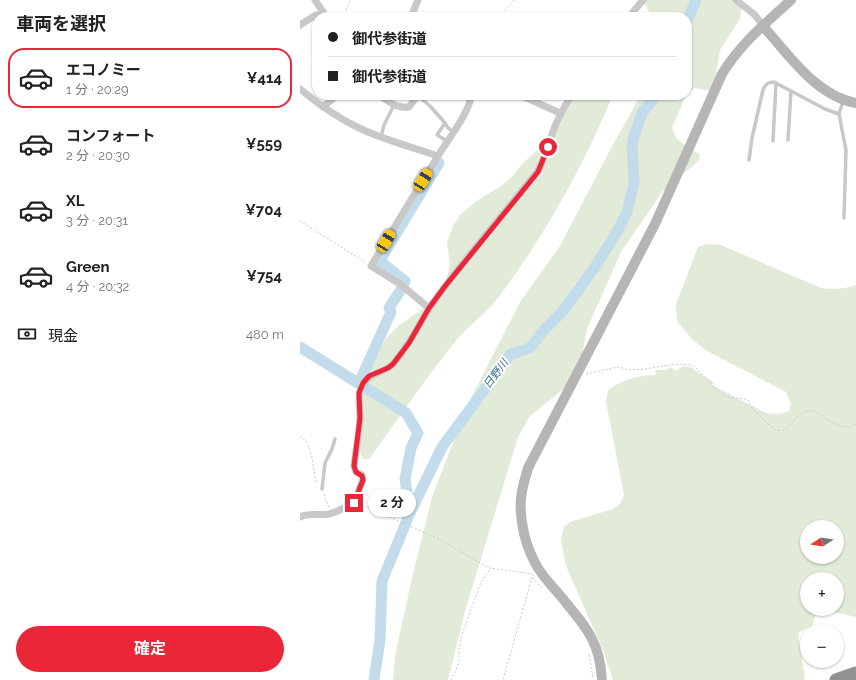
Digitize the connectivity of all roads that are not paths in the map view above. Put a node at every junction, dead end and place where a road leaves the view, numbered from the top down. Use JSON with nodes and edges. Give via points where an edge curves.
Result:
{"nodes":[{"id":1,"x":315,"y":0,"type":"edge"},
{"id":2,"x":418,"y":0,"type":"edge"},
{"id":3,"x":643,"y":0,"type":"edge"},
{"id":4,"x":736,"y":0,"type":"edge"},
{"id":5,"x":791,"y":0,"type":"edge"},
{"id":6,"x":323,"y":12,"type":"edge"},
{"id":7,"x":413,"y":12,"type":"edge"},
{"id":8,"x":633,"y":12,"type":"edge"},
{"id":9,"x":312,"y":18,"type":"edge"},
{"id":10,"x":300,"y":25,"type":"edge"},
{"id":11,"x":763,"y":26,"type":"junction"},
{"id":12,"x":776,"y":83,"type":"junction"},
{"id":13,"x":300,"y":89,"type":"edge"},
{"id":14,"x":791,"y":91,"type":"junction"},
{"id":15,"x":312,"y":98,"type":"edge"},
{"id":16,"x":314,"y":100,"type":"edge"},
{"id":17,"x":330,"y":100,"type":"edge"},
{"id":18,"x":387,"y":100,"type":"edge"},
{"id":19,"x":414,"y":100,"type":"edge"},
{"id":20,"x":423,"y":100,"type":"edge"},
{"id":21,"x":470,"y":100,"type":"edge"},
{"id":22,"x":531,"y":100,"type":"edge"},
{"id":23,"x":569,"y":100,"type":"edge"},
{"id":24,"x":844,"y":100,"type":"junction"},
{"id":25,"x":856,"y":103,"type":"edge"},
{"id":26,"x":394,"y":104,"type":"junction"},
{"id":27,"x":322,"y":106,"type":"junction"},
{"id":28,"x":560,"y":113,"type":"junction"},
{"id":29,"x":839,"y":114,"type":"junction"},
{"id":30,"x":445,"y":123,"type":"junction"},
{"id":31,"x":454,"y":132,"type":"junction"},
{"id":32,"x":381,"y":137,"type":"junction"},
{"id":33,"x":773,"y":140,"type":"dead end"},
{"id":34,"x":788,"y":140,"type":"dead end"},
{"id":35,"x":447,"y":141,"type":"junction"},
{"id":36,"x":438,"y":156,"type":"junction"},
{"id":37,"x":749,"y":160,"type":"dead end"},
{"id":38,"x":844,"y":218,"type":"dead end"},
{"id":39,"x":429,"y":308,"type":"junction"},
{"id":40,"x":335,"y":439,"type":"dead end"},
{"id":41,"x":322,"y":489,"type":"road end"},
{"id":42,"x":300,"y":517,"type":"edge"},
{"id":43,"x":856,"y":673,"type":"edge"},
{"id":44,"x":602,"y":680,"type":"edge"},
{"id":45,"x":836,"y":680,"type":"edge"}],
"edges":[{"from":1,"to":6,"type":"street"},
{"from":2,"to":7,"type":"street"},
{"from":3,"to":8,"type":"street"},
{"from":4,"to":11,"type":"street","via":[[755,15]]},
{"from":5,"to":11,"type":"street"},
{"from":9,"to":10,"type":"street"},
{"from":11,"to":24,"type":"street","via":[[814,81]]},
{"from":11,"to":44,"type":"street","via":[[735,54],[722,74],[654,224],[528,468],[523,488],[521,517],[534,574],[574,612],[591,637],[598,652]]},
{"from":12,"to":14,"type":"lane"},
{"from":12,"to":33,"type":"lane"},
{"from":12,"to":37,"type":"lane","via":[[764,86]]},
{"from":13,"to":15,"type":"street"},
{"from":14,"to":29,"type":"lane"},
{"from":14,"to":34,"type":"lane"},
{"from":16,"to":27,"type":"street"},
{"from":17,"to":27,"type":"street"},
{"from":18,"to":26,"type":"street"},
{"from":19,"to":26,"type":"street","via":[[409,107]]},
{"from":20,"to":30,"type":"lane"},
{"from":21,"to":31,"type":"street"},
{"from":22,"to":28,"type":"street"},
{"from":23,"to":28,"type":"street"},
{"from":24,"to":25,"type":"street"},
{"from":24,"to":29,"type":"lane"},
{"from":26,"to":32,"type":"lane"},
{"from":27,"to":32,"type":"street","via":[[355,126]]},
{"from":28,"to":39,"type":"street","via":[[538,172]]},
{"from":29,"to":38,"type":"lane","via":[[846,150]]},
{"from":30,"to":31,"type":"lane"},
{"from":30,"to":35,"type":"lane","via":[[436,135]]},
{"from":31,"to":35,"type":"street"},
{"from":32,"to":36,"type":"street"},
{"from":35,"to":36,"type":"street"},
{"from":36,"to":39,"type":"street","via":[[371,266],[400,284]]},
{"from":39,"to":42,"type":"street","via":[[409,343],[393,364],[369,376],[359,393],[360,412],[354,466],[363,480],[354,503],[332,514],[307,514]]},
{"from":40,"to":41,"type":"lane","via":[[325,463]]},
{"from":43,"to":45,"type":"highway"}]}
